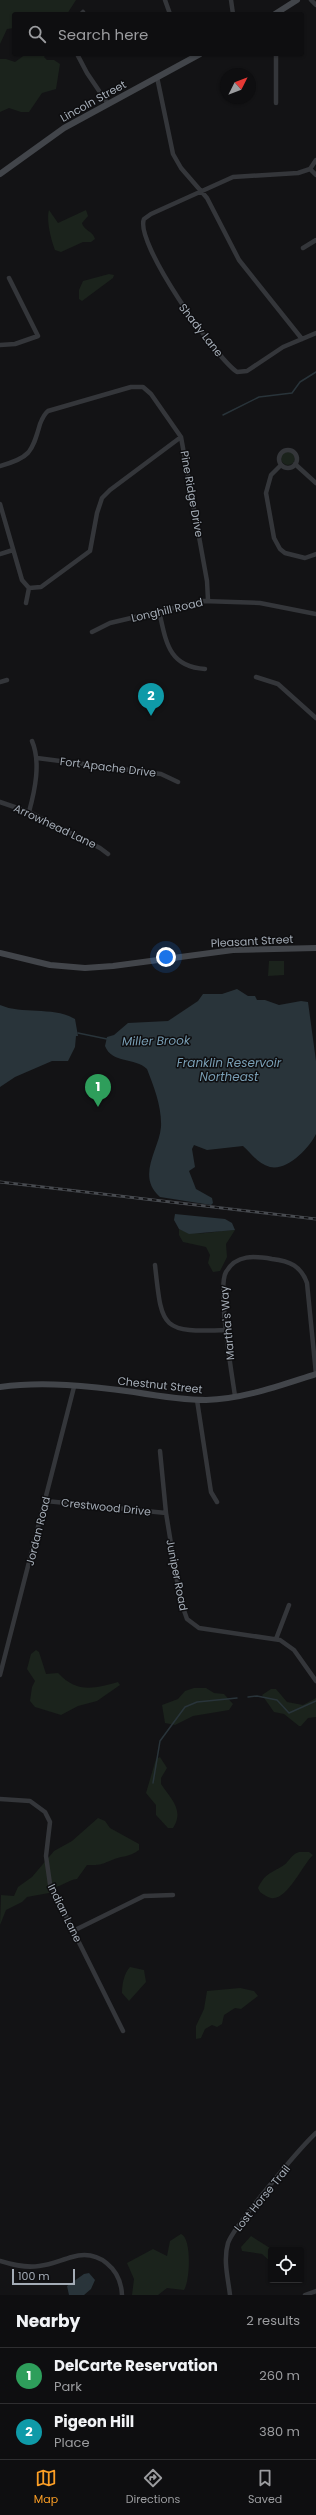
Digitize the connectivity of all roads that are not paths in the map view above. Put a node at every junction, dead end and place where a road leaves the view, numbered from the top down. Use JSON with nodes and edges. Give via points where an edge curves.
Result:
{"nodes":[{"id":1,"x":165,"y":0,"type":"edge"},
{"id":2,"x":231,"y":0,"type":"edge"},
{"id":3,"x":297,"y":0,"type":"edge"},
{"id":4,"x":311,"y":0,"type":"edge"},
{"id":5,"x":316,"y":5,"type":"edge"},
{"id":6,"x":169,"y":12,"type":"edge"},
{"id":7,"x":233,"y":12,"type":"edge"},
{"id":8,"x":278,"y":12,"type":"edge"},
{"id":9,"x":78,"y":56,"type":"edge"},
{"id":10,"x":189,"y":56,"type":"edge"},
{"id":11,"x":276,"y":56,"type":"edge"},
{"id":12,"x":156,"y":77,"type":"junction"},
{"id":13,"x":276,"y":103,"type":"dead end"},
{"id":14,"x":108,"y":104,"type":"junction"},
{"id":15,"x":316,"y":160,"type":"edge"},
{"id":16,"x":310,"y":169,"type":"junction"},
{"id":17,"x":0,"y":174,"type":"edge"},
{"id":18,"x":316,"y":175,"type":"edge"},
{"id":19,"x":203,"y":192,"type":"junction"},
{"id":20,"x":316,"y":240,"type":"edge"},
{"id":21,"x":303,"y":248,"type":"dead end"},
{"id":22,"x":9,"y":278,"type":"dead end"},
{"id":23,"x":316,"y":333,"type":"edge"},
{"id":24,"x":302,"y":339,"type":"junction"},
{"id":25,"x":0,"y":345,"type":"edge"},
{"id":26,"x":181,"y":437,"type":"junction"},
{"id":27,"x":295,"y":464,"type":"junction"},
{"id":28,"x":280,"y":465,"type":"junction"},
{"id":29,"x":0,"y":466,"type":"edge"},
{"id":30,"x":316,"y":483,"type":"edge"},
{"id":31,"x":0,"y":504,"type":"edge"},
{"id":32,"x":12,"y":550,"type":"junction"},
{"id":33,"x":0,"y":554,"type":"edge"},
{"id":34,"x":316,"y":554,"type":"edge"},
{"id":35,"x":29,"y":588,"type":"junction"},
{"id":36,"x":208,"y":600,"type":"junction"},
{"id":37,"x":26,"y":603,"type":"dead end"},
{"id":38,"x":158,"y":611,"type":"junction"},
{"id":39,"x":316,"y":614,"type":"edge"},
{"id":40,"x":92,"y":632,"type":"dead end"},
{"id":41,"x":206,"y":669,"type":"dead end"},
{"id":42,"x":256,"y":677,"type":"dead end"},
{"id":43,"x":7,"y":680,"type":"dead end"},
{"id":44,"x":0,"y":682,"type":"edge"},
{"id":45,"x":316,"y":718,"type":"edge"},
{"id":46,"x":32,"y":741,"type":"dead end"},
{"id":47,"x":37,"y":758,"type":"junction"},
{"id":48,"x":178,"y":782,"type":"dead end"},
{"id":49,"x":0,"y":802,"type":"edge"},
{"id":50,"x":29,"y":812,"type":"junction"},
{"id":51,"x":108,"y":854,"type":"dead end"},
{"id":52,"x":316,"y":948,"type":"edge"},
{"id":53,"x":0,"y":953,"type":"edge"},
{"id":54,"x":155,"y":1265,"type":"dead end"},
{"id":55,"x":227,"y":1330,"type":"junction"},
{"id":56,"x":316,"y":1374,"type":"edge"},
{"id":57,"x":0,"y":1387,"type":"edge"},
{"id":58,"x":74,"y":1387,"type":"junction"},
{"id":59,"x":235,"y":1396,"type":"junction"},
{"id":60,"x":197,"y":1400,"type":"junction"},
{"id":61,"x":160,"y":1451,"type":"dead end"},
{"id":62,"x":46,"y":1500,"type":"junction"},
{"id":63,"x":217,"y":1502,"type":"dead end"},
{"id":64,"x":166,"y":1513,"type":"junction"},
{"id":65,"x":289,"y":1605,"type":"dead end"},
{"id":66,"x":276,"y":1639,"type":"junction"},
{"id":67,"x":0,"y":1676,"type":"edge"},
{"id":68,"x":316,"y":1681,"type":"edge"},
{"id":69,"x":0,"y":1799,"type":"edge"},
{"id":70,"x":173,"y":1895,"type":"dead end"},
{"id":71,"x":74,"y":1931,"type":"junction"},
{"id":72,"x":123,"y":2031,"type":"dead end"},
{"id":73,"x":316,"y":2133,"type":"edge"},
{"id":74,"x":0,"y":2261,"type":"edge"},
{"id":75,"x":316,"y":2291,"type":"edge"},
{"id":76,"x":122,"y":2295,"type":"edge"},
{"id":77,"x":230,"y":2295,"type":"edge"},
{"id":78,"x":305,"y":2295,"type":"edge"}],
"edges":[{"from":1,"to":6,"type":"street"},
{"from":2,"to":7,"type":"street"},
{"from":3,"to":8,"type":"main road"},
{"from":4,"to":5,"type":"street"},
{"from":9,"to":14,"type":"street"},
{"from":10,"to":12,"type":"main road","name":"Lincoln Street"},
{"from":11,"to":13,"type":"street"},
{"from":12,"to":14,"type":"main road","name":"Lincoln Street"},
{"from":12,"to":19,"type":"street","via":[[173,154],[181,168]]},
{"from":14,"to":17,"type":"main road","name":"Lincoln Street","via":[[51,136]]},
{"from":15,"to":16,"type":"street"},
{"from":16,"to":18,"type":"street"},
{"from":16,"to":19,"type":"street","via":[[298,173],[233,177]]},
{"from":19,"to":24,"type":"street","via":[[239,260]]},
{"from":19,"to":24,"type":"street","name":"Shady Lane","via":[[186,196],[144,219],[142,223],[160,265],[185,311],[237,372],[247,372],[283,347]]},
{"from":20,"to":21,"type":"street"},
{"from":22,"to":25,"type":"street","via":[[38,336],[15,344]]},
{"from":23,"to":24,"type":"street","name":"Shady Lane"},
{"from":26,"to":29,"type":"street","name":"Pine Ridge Drive","via":[[151,394],[143,388],[130,387],[48,411],[41,420],[29,454],[16,462]]},
{"from":26,"to":35,"type":"street","via":[[102,498],[92,546],[87,554],[41,587]]},
{"from":26,"to":36,"type":"street","name":"Pine Ridge Drive","via":[[207,581]]},
{"from":27,"to":28,"type":"street","via":[[289,468]]},
{"from":27,"to":28,"type":"street","via":[[297,455],[290,449],[281,452]]},
{"from":27,"to":30,"type":"street"},
{"from":28,"to":34,"type":"street","via":[[272,475],[266,493],[274,538],[280,550],[285,553],[305,558]]},
{"from":31,"to":32,"type":"street"},
{"from":32,"to":33,"type":"street"},
{"from":32,"to":35,"type":"street","via":[[22,580]]},
{"from":35,"to":37,"type":"street"},
{"from":36,"to":38,"type":"street","name":"Longhill Road"},
{"from":36,"to":39,"type":"street","name":"Longhill Road","via":[[260,603]]},
{"from":38,"to":40,"type":"street","name":"Longhill Road","via":[[110,623]]},
{"from":38,"to":41,"type":"street","via":[[174,656],[185,664]]},
{"from":42,"to":45,"type":"street","via":[[278,684]]},
{"from":43,"to":44,"type":"street"},
{"from":46,"to":47,"type":"street"},
{"from":47,"to":48,"type":"street","name":"Fort Apache Drive","via":[[161,774]]},
{"from":47,"to":50,"type":"street"},
{"from":49,"to":50,"type":"street","name":"Arrowhead Lane"},
{"from":50,"to":51,"type":"street","name":"Arrowhead Lane"},
{"from":52,"to":53,"type":"main road","name":"Pleasant Street","via":[[233,950],[85,968],[50,965]]},
{"from":54,"to":55,"type":"street","via":[[160,1309],[172,1326],[186,1330]]},
{"from":55,"to":56,"type":"street","name":"Martha's Way","via":[[223,1280],[232,1264],[244,1258],[261,1257],[290,1262],[302,1272],[307,1284]]},
{"from":55,"to":59,"type":"street","name":"Martha's Way"},
{"from":56,"to":59,"type":"main road","name":"Chestnut Street"},
{"from":57,"to":58,"type":"main road","name":"Chestnut Street","via":[[41,1384]]},
{"from":58,"to":60,"type":"main road","name":"Chestnut Street"},
{"from":58,"to":62,"type":"street","name":"Jordan Road"},
{"from":59,"to":60,"type":"main road","name":"Chestnut Street"},
{"from":60,"to":63,"type":"street","via":[[211,1492]]},
{"from":61,"to":64,"type":"street","name":"Juniper Road"},
{"from":62,"to":64,"type":"street","name":"Crestwood Drive"},
{"from":62,"to":67,"type":"street","name":"Jordan Road"},
{"from":64,"to":66,"type":"street","name":"Juniper Road","via":[[180,1599],[187,1619],[199,1628]]},
{"from":65,"to":66,"type":"street"},
{"from":66,"to":68,"type":"street","name":"Juniper Road","via":[[294,1650]]},
{"from":69,"to":71,"type":"street","name":"Indian Lane","via":[[30,1801],[45,1812],[50,1822],[46,1856],[47,1875]]},
{"from":70,"to":71,"type":"street","via":[[144,1896]]},
{"from":71,"to":72,"type":"street","name":"Indian Lane"},
{"from":73,"to":77,"type":"street","name":"Lost Horse Trail","via":[[243,2220],[228,2242],[226,2258]]},
{"from":74,"to":76,"type":"street","via":[[14,2266],[39,2266],[72,2257],[91,2256],[113,2268],[119,2278]]},
{"from":75,"to":78,"type":"street"}]}
